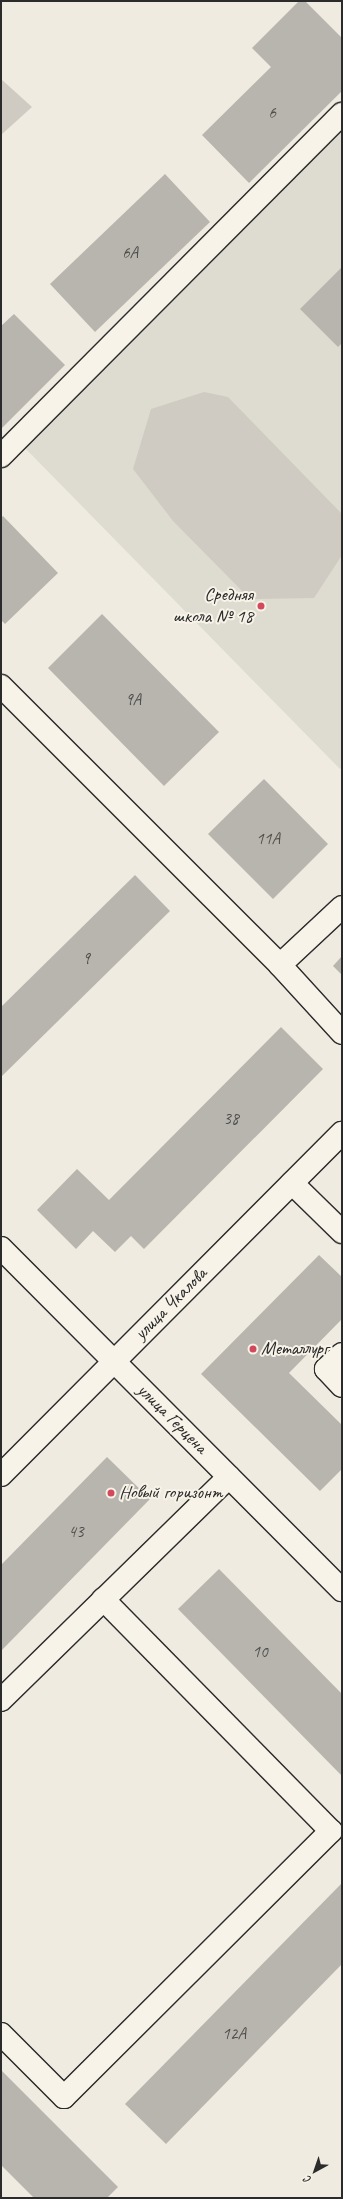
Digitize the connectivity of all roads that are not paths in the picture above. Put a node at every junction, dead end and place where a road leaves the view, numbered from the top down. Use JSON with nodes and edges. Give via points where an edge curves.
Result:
{"nodes":[{"id":1,"x":342,"y":114,"type":"edge"},
{"id":2,"x":1,"y":456,"type":"edge"},
{"id":3,"x":1,"y":686,"type":"edge"},
{"id":4,"x":342,"y":907,"type":"edge"},
{"id":5,"x":280,"y":965,"type":"junction"},
{"id":6,"x":342,"y":1033,"type":"edge"},
{"id":7,"x":342,"y":1133,"type":"edge"},
{"id":8,"x":292,"y":1183,"type":"junction"},
{"id":9,"x":342,"y":1232,"type":"edge"},
{"id":10,"x":1,"y":1248,"type":"edge"},
{"id":11,"x":342,"y":1354,"type":"edge"},
{"id":12,"x":114,"y":1361,"type":"junction"},
{"id":13,"x":342,"y":1386,"type":"edge"},
{"id":14,"x":2,"y":1473,"type":"edge"},
{"id":15,"x":229,"y":1477,"type":"junction"},
{"id":16,"x":342,"y":1590,"type":"edge"},
{"id":17,"x":103,"y":1599,"type":"junction"},
{"id":18,"x":1,"y":1700,"type":"edge"},
{"id":19,"x":1,"y":2034,"type":"edge"}],
"edges":[{"from":1,"to":2,"type":"street"},
{"from":3,"to":5,"type":"street"},
{"from":4,"to":5,"type":"street"},
{"from":5,"to":6,"type":"street"},
{"from":7,"to":8,"type":"street","name":"улица Чкалова"},
{"from":8,"to":9,"type":"street"},
{"from":8,"to":12,"type":"street","name":"улица Чкалова"},
{"from":10,"to":12,"type":"street","name":"улица Герцена"},
{"from":11,"to":13,"type":"street","via":[[326,1369]]},
{"from":12,"to":14,"type":"street","name":"улица Чкалова"},
{"from":12,"to":15,"type":"street","name":"улица Герцена"},
{"from":15,"to":16,"type":"street","name":"улица Герцена"},
{"from":15,"to":17,"type":"street"},
{"from":17,"to":18,"type":"street"},
{"from":17,"to":19,"type":"street","via":[[331,1831],[64,2097]]}]}
